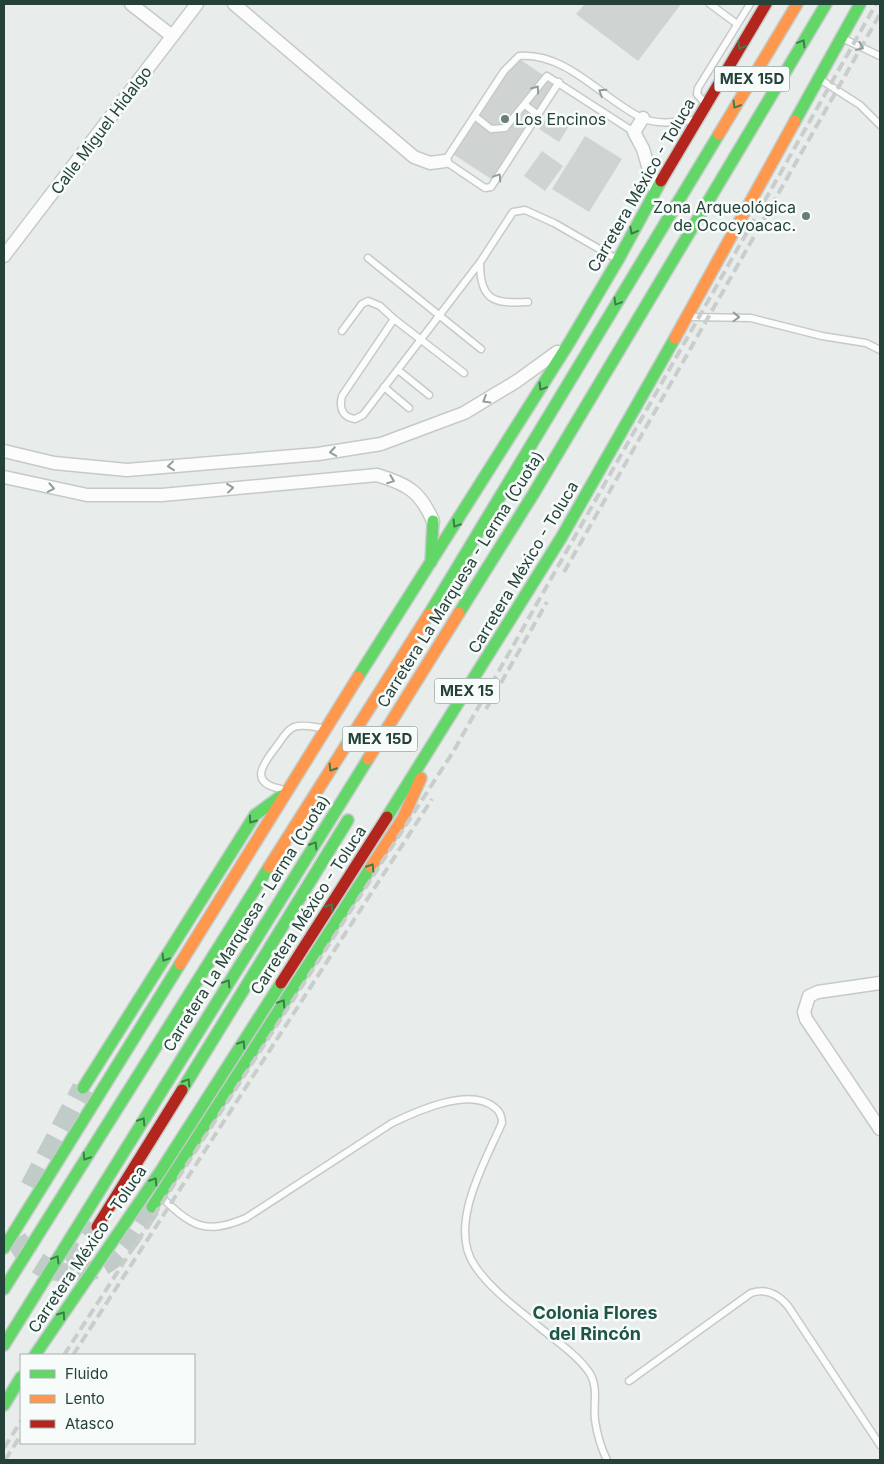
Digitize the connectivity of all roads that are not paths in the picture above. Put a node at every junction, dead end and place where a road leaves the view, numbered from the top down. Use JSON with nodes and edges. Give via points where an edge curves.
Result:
{"nodes":[{"id":1,"x":131,"y":4,"type":"edge"},
{"id":2,"x":197,"y":4,"type":"edge"},
{"id":3,"x":234,"y":4,"type":"edge"},
{"id":4,"x":710,"y":4,"type":"edge"},
{"id":5,"x":750,"y":4,"type":"edge"},
{"id":6,"x":766,"y":4,"type":"edge"},
{"id":7,"x":797,"y":4,"type":"edge"},
{"id":8,"x":826,"y":4,"type":"edge"},
{"id":9,"x":860,"y":4,"type":"edge"},
{"id":10,"x":737,"y":24,"type":"junction"},
{"id":11,"x":172,"y":36,"type":"junction"},
{"id":12,"x":841,"y":38,"type":"junction"},
{"id":13,"x":880,"y":56,"type":"edge"},
{"id":14,"x":818,"y":78,"type":"junction"},
{"id":15,"x":559,"y":82,"type":"junction"},
{"id":16,"x":525,"y":105,"type":"junction"},
{"id":17,"x":706,"y":106,"type":"junction"},
{"id":18,"x":538,"y":115,"type":"junction"},
{"id":19,"x":476,"y":117,"type":"junction"},
{"id":20,"x":643,"y":118,"type":"junction"},
{"id":21,"x":698,"y":119,"type":"junction"},
{"id":22,"x":880,"y":125,"type":"edge"},
{"id":23,"x":634,"y":132,"type":"junction"},
{"id":24,"x":445,"y":161,"type":"junction"},
{"id":25,"x":655,"y":190,"type":"junction"},
{"id":26,"x":4,"y":256,"type":"edge"},
{"id":27,"x":368,"y":258,"type":"dead end"},
{"id":28,"x":618,"y":260,"type":"junction"},
{"id":29,"x":480,"y":261,"type":"junction"},
{"id":30,"x":528,"y":302,"type":"dead end"},
{"id":31,"x":439,"y":316,"type":"junction"},
{"id":32,"x":687,"y":317,"type":"junction"},
{"id":33,"x":394,"y":319,"type":"junction"},
{"id":34,"x":342,"y":331,"type":"dead end"},
{"id":35,"x":421,"y":339,"type":"junction"},
{"id":36,"x":569,"y":343,"type":"junction"},
{"id":37,"x":481,"y":348,"type":"dead end"},
{"id":38,"x":880,"y":350,"type":"edge"},
{"id":39,"x":398,"y":370,"type":"junction"},
{"id":40,"x":464,"y":373,"type":"dead end"},
{"id":41,"x":384,"y":387,"type":"junction"},
{"id":42,"x":429,"y":394,"type":"dead end"},
{"id":43,"x":409,"y":408,"type":"dead end"},
{"id":44,"x":4,"y":451,"type":"edge"},
{"id":45,"x":4,"y":477,"type":"edge"},
{"id":46,"x":534,"y":493,"type":"junction"},
{"id":47,"x":433,"y":521,"type":"joint"},
{"id":48,"x":431,"y":563,"type":"junction"},
{"id":49,"x":481,"y":599,"type":"dead end"},
{"id":50,"x":326,"y":728,"type":"junction"},
{"id":51,"x":440,"y":735,"type":"junction"},
{"id":52,"x":290,"y":790,"type":"junction"},
{"id":53,"x":352,"y":813,"type":"dead end"},
{"id":54,"x":880,"y":983,"type":"edge"},
{"id":55,"x":83,"y":1088,"type":"tunnel mouth"},
{"id":56,"x":880,"y":1129,"type":"edge"},
{"id":57,"x":160,"y":1196,"type":"junction"},
{"id":58,"x":152,"y":1207,"type":"tunnel mouth"},
{"id":59,"x":97,"y":1227,"type":"tunnel mouth"},
{"id":60,"x":4,"y":1248,"type":"edge"},
{"id":61,"x":4,"y":1289,"type":"edge"},
{"id":62,"x":4,"y":1346,"type":"edge"},
{"id":63,"x":36,"y":1354,"type":"edge"},
{"id":64,"x":20,"y":1379,"type":"edge"},
{"id":65,"x":629,"y":1380,"type":"dead end"},
{"id":66,"x":4,"y":1405,"type":"edge"},
{"id":67,"x":880,"y":1445,"type":"edge"},
{"id":68,"x":607,"y":1460,"type":"edge"}],
"edges":[{"from":1,"to":11,"type":"street"},
{"from":2,"to":11,"type":"street","name":"Calle Miguel Hidalgo"},
{"from":3,"to":24,"type":"street","via":[[414,157],[430,164]]},
{"from":4,"to":10,"type":"lane"},
{"from":5,"to":10,"type":"lane"},
{"from":6,"to":17,"type":"main road","name":"Carretera México - Toluca","one_way":true},
{"from":7,"to":61,"type":"main road","name":"Carretera La Marquesa - Lerma (Cuota)","number":"MEX 15D","one_way":true,"via":[[452,577]]},
{"from":46,"to":8,"type":"main road","name":"Carretera La Marquesa - Lerma (Cuota)","number":"MEX 15D","one_way":true},
{"from":9,"to":12,"type":"main road","name":"Carretera México - Toluca","number":"MEX 15"},
{"from":10,"to":17,"type":"lane","via":[[698,88]]},
{"from":11,"to":26,"type":"street","name":"Calle Miguel Hidalgo"},
{"from":12,"to":13,"type":"lane","one_way":true},
{"from":12,"to":14,"type":"main road","name":"Carretera México - Toluca","number":"MEX 15"},
{"from":14,"to":22,"type":"lane","via":[[860,104]]},
{"from":14,"to":32,"type":"main road","name":"Carretera México - Toluca","number":"MEX 15"},
{"from":16,"to":15,"type":"lane","one_way":true,"via":[[547,76]]},
{"from":15,"to":18,"type":"lane"},
{"from":15,"to":23,"type":"lane"},
{"from":16,"to":18,"type":"lane"},
{"from":16,"to":19,"type":"lane","via":[[510,124],[500,130],[491,129]]},
{"from":17,"to":21,"type":"main road","name":"Carretera México - Toluca"},
{"from":24,"to":18,"type":"lane","one_way":true,"via":[[485,188],[491,187]]},
{"from":20,"to":19,"type":"lane","one_way":true,"via":[[562,65],[530,56],[519,56],[514,60]]},
{"from":19,"to":24,"type":"lane"},
{"from":20,"to":21,"type":"lane","via":[[668,123]]},
{"from":20,"to":23,"type":"street"},
{"from":21,"to":25,"type":"main road","name":"Carretera México - Toluca"},
{"from":23,"to":25,"type":"street","via":[[643,149]]},
{"from":25,"to":28,"type":"main road","name":"Carretera México - Toluca","one_way":true},
{"from":27,"to":31,"type":"lane"},
{"from":28,"to":29,"type":"lane","via":[[554,223],[521,210],[510,216]]},
{"from":28,"to":36,"type":"main road","name":"Carretera México - Toluca"},
{"from":29,"to":30,"type":"lane","via":[[480,278],[489,296],[503,302]]},
{"from":29,"to":31,"type":"lane"},
{"from":31,"to":35,"type":"lane"},
{"from":31,"to":37,"type":"lane"},
{"from":32,"to":38,"type":"lane","one_way":true,"via":[[751,318],[822,336],[866,343]]},
{"from":32,"to":51,"type":"main road","name":"Carretera México - Toluca","number":"MEX 15","via":[[561,538]]},
{"from":33,"to":34,"type":"lane","via":[[380,306],[368,302],[362,304]]},
{"from":33,"to":35,"type":"lane"},
{"from":33,"to":41,"type":"lane","via":[[342,396],[342,411],[355,419],[363,415]]},
{"from":35,"to":39,"type":"lane"},
{"from":35,"to":40,"type":"lane"},
{"from":36,"to":44,"type":"street","one_way":true,"via":[[518,381],[464,413],[381,444],[318,454],[127,470],[54,463]]},
{"from":36,"to":48,"type":"main road","name":"Carretera México - Toluca","one_way":true},
{"from":39,"to":41,"type":"lane"},
{"from":39,"to":42,"type":"lane"},
{"from":41,"to":43,"type":"lane"},
{"from":45,"to":47,"type":"street","one_way":true,"via":[[87,495],[143,495],[377,475],[396,481],[424,501]]},
{"from":46,"to":49,"type":"main road"},
{"from":62,"to":46,"type":"main road","name":"Carretera La Marquesa - Lerma (Cuota)","number":"MEX 15D","one_way":true},
{"from":47,"to":48,"type":"main road"},
{"from":48,"to":50,"type":"main road","name":"Carretera México - Toluca"},
{"from":50,"to":52,"type":"main road","name":"Carretera México - Toluca"},
{"from":50,"to":52,"type":"lane","via":[[294,727],[264,763],[260,773],[262,780],[269,786]]},
{"from":57,"to":51,"type":"main road","one_way":true,"via":[[403,818]]},
{"from":63,"to":51,"type":"main road","name":"Carretera México - Toluca","number":"MEX 15","one_way":true,"via":[[160,1172]]},
{"from":52,"to":55,"type":"main road","one_way":true,"via":[[255,815]]},
{"from":52,"to":60,"type":"main road","name":"Carretera México - Toluca"},
{"from":59,"to":53,"type":"main road","one_way":true},
{"from":54,"to":56,"type":"street","via":[[818,992],[809,996],[804,1012],[806,1020]]},
{"from":57,"to":58,"type":"main road"},
{"from":57,"to":68,"type":"lane","via":[[190,1223],[214,1227],[231,1224],[246,1218],[392,1123],[417,1111],[472,1098],[488,1102],[500,1114],[502,1123],[470,1198],[466,1246],[470,1258],[499,1293],[590,1373],[596,1391],[597,1428]]},
{"from":64,"to":66,"type":"main road"},
{"from":65,"to":67,"type":"lane","via":[[751,1293],[759,1290],[770,1292],[781,1297],[788,1306]]}]}
